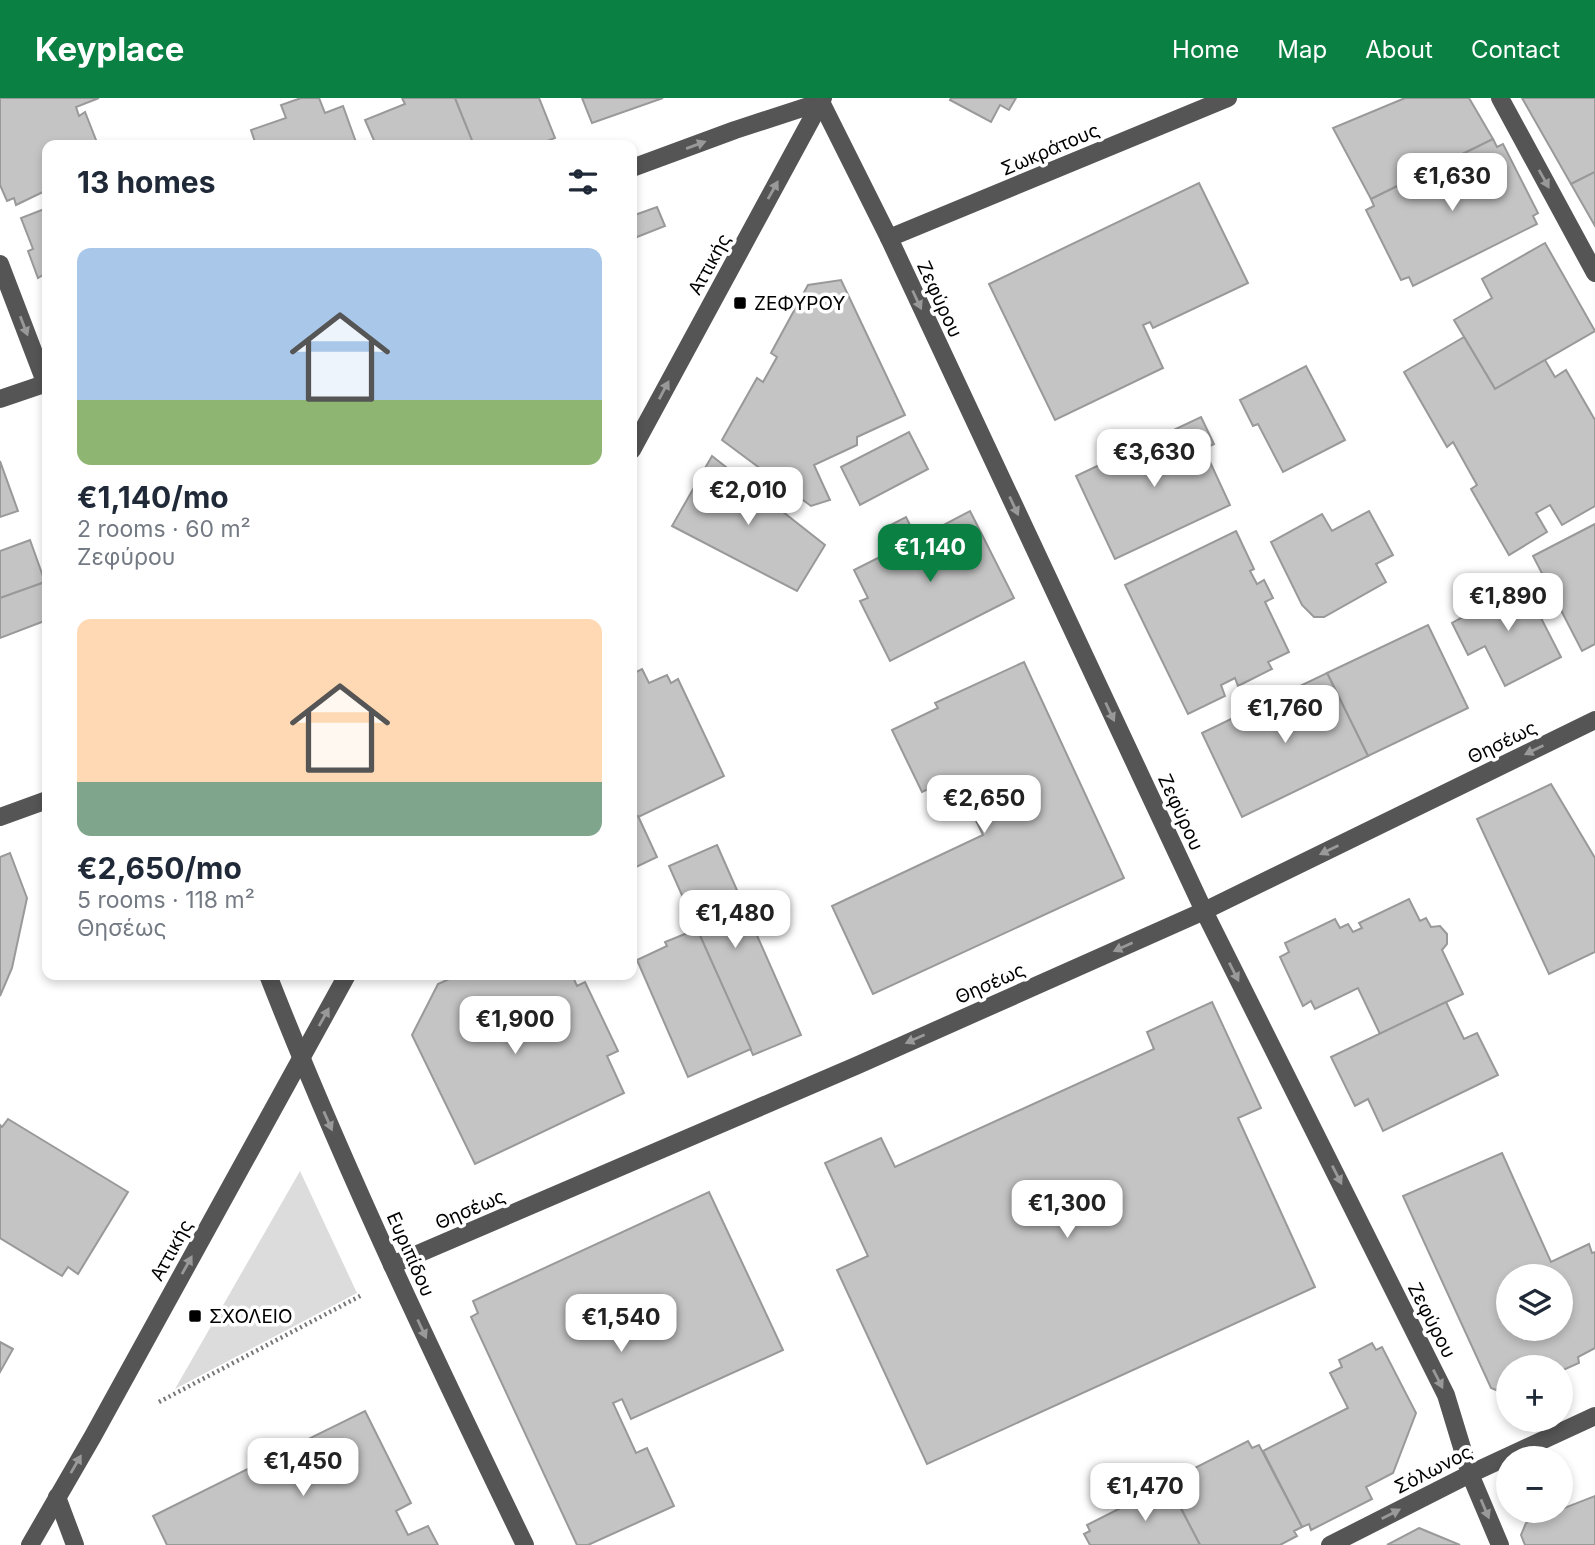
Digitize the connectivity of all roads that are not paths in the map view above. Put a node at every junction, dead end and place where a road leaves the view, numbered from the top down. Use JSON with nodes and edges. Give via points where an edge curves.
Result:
{"nodes":[{"id":1,"x":1228,"y":98,"type":"edge"},
{"id":2,"x":1500,"y":98,"type":"edge"},
{"id":3,"x":821,"y":100,"type":"edge"},
{"id":4,"x":637,"y":166,"type":"edge"},
{"id":5,"x":888,"y":238,"type":"junction"},
{"id":6,"x":0,"y":264,"type":"edge"},
{"id":7,"x":1595,"y":273,"type":"edge"},
{"id":8,"x":42,"y":371,"type":"edge"},
{"id":9,"x":42,"y":386,"type":"edge"},
{"id":10,"x":0,"y":399,"type":"edge"},
{"id":11,"x":637,"y":441,"type":"edge"},
{"id":12,"x":1595,"y":720,"type":"edge"},
{"id":13,"x":42,"y":802,"type":"edge"},
{"id":14,"x":0,"y":817,"type":"edge"},
{"id":15,"x":1204,"y":911,"type":"junction"},
{"id":16,"x":270,"y":980,"type":"edge"},
{"id":17,"x":343,"y":980,"type":"edge"},
{"id":18,"x":301,"y":1059,"type":"junction"},
{"id":19,"x":395,"y":1271,"type":"junction"},
{"id":20,"x":1595,"y":1416,"type":"edge"},
{"id":21,"x":1470,"y":1474,"type":"junction"},
{"id":22,"x":57,"y":1497,"type":"junction"},
{"id":23,"x":30,"y":1545,"type":"edge"},
{"id":24,"x":75,"y":1545,"type":"edge"},
{"id":25,"x":526,"y":1545,"type":"edge"},
{"id":26,"x":1330,"y":1545,"type":"edge"},
{"id":27,"x":1500,"y":1545,"type":"edge"}],
"edges":[{"from":1,"to":5,"type":"street","name":"Σωκράτους"},
{"from":2,"to":7,"type":"street","one_way":true},
{"from":4,"to":3,"type":"street","one_way":true},
{"from":3,"to":5,"type":"street","name":"Ζεφύρου"},
{"from":11,"to":3,"type":"street","name":"Αττικής","one_way":true},
{"from":5,"to":15,"type":"street","name":"Ζεφύρου","one_way":true},
{"from":6,"to":8,"type":"street","one_way":true},
{"from":9,"to":10,"type":"street"},
{"from":12,"to":15,"type":"street","name":"Θησέως","one_way":true},
{"from":13,"to":14,"type":"street"},
{"from":15,"to":19,"type":"street","name":"Θησέως","one_way":true},
{"from":15,"to":21,"type":"street","name":"Ζεφύρου","one_way":true,"via":[[1446,1395]]},
{"from":16,"to":18,"type":"street","name":"Ευριπίδου"},
{"from":18,"to":17,"type":"street","name":"Αττικής","one_way":true},
{"from":18,"to":19,"type":"street","name":"Ευριπίδου","one_way":true},
{"from":22,"to":18,"type":"street","name":"Αττικής","one_way":true},
{"from":19,"to":25,"type":"street","name":"Ευριπίδου","one_way":true},
{"from":20,"to":21,"type":"street","name":"Σόλωνος"},
{"from":26,"to":21,"type":"street","name":"Σόλωνος","one_way":true},
{"from":21,"to":27,"type":"street","name":"Ζεφύρου","one_way":true},
{"from":22,"to":23,"type":"street","name":"Αττικής"},
{"from":22,"to":24,"type":"street"}]}
